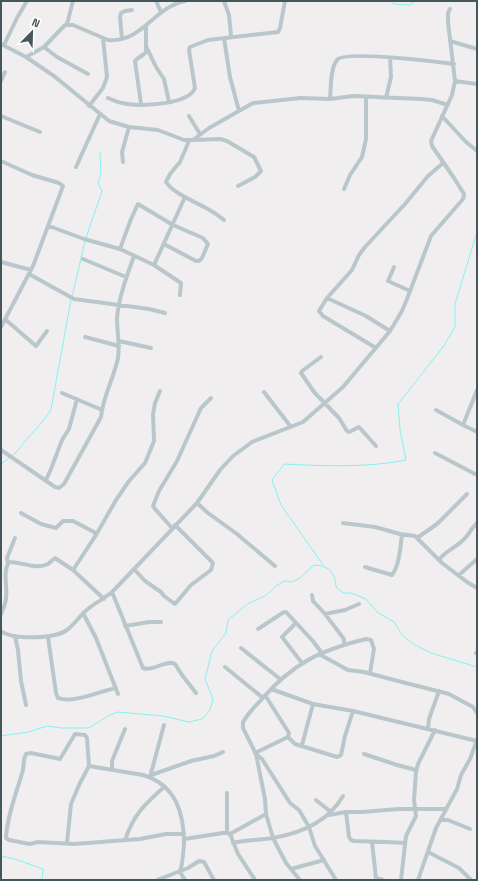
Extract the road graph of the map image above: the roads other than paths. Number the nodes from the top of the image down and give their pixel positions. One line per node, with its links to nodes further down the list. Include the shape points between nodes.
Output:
1 (27, 1): 17 (street)
2 (73, 1): 10 (street)
3 (156, 1): 9 (street)
4 (185, 1): 9 (street)
5 (224, 1): 12 (street, via 229,15)
6 (285, 1): 12 (street, via 279,31)
7 (450, 9): 16 (street)
8 (132, 10): 15 (street, via 121,13)
9 (162, 12): 11 (street)
10 (67, 24): 13 (street); 18 (street)
11 (146, 25): 15 (street); 19 (street)
12 (231, 36): 14 (street)
13 (103, 38): 15 (street); 36 (street, via 107,77 103,88)
14 (224, 38): 33 (street, via 208,40 190,48 194,91 179,100); 37 (street)
15 (122, 39)
16 (450, 41): 20 (street); 23 (street)
17 (3, 45): 21 (street)
18 (44, 47): 21 (street); 25 (street)
19 (147, 48): 33 (street, via 164,79); 34 (street, via 142,56 135,60)
20 (477, 49)
21 (26, 57): 36 (street)
22 (390, 58): 23 (street); 31 (street, via 391,77); 32 (street, via 357,56 336,60)
23 (454, 64): 27 (street)
24 (5, 72): 26 (street)
25 (88, 74)
26 (1, 81)
27 (455, 81): 28 (street); 35 (street)
28 (477, 84)
29 (366, 97): 31 (street); 32 (street); 52 (street, via 366,134 362,157 350,174)
30 (108, 98): 34 (street, via 126,104)
31 (386, 98): 35 (street, via 432,100)
32 (330, 99): 37 (street, via 301,98 253,103)
33 (169, 102): 34 (street)
34 (141, 104)
35 (448, 105): 41 (street)
36 (90, 106): 38 (street)
37 (239, 111): 44 (street)
38 (100, 114): 42 (street, via 109,121); 50 (street)
39 (1, 116): 43 (street)
40 (189, 116): 44 (street)
41 (442, 116): 46 (street); 49 (street, via 431,141)
42 (129, 127): 45 (street, via 158,130 179,139); 48 (street, via 122,152)
43 (40, 132)
44 (200, 134): 45 (street)
45 (191, 140): 51 (street, via 220,139 254,157 261,171); 53 (street, via 166,182)
46 (477, 151)
47 (1, 161): 56 (street, via 62,185 63,189)
48 (123, 162)
49 (443, 163): 66 (street, via 464,194 463,198 431,236); 68 (street, via 428,176 365,247 352,270)
50 (76, 166)
51 (238, 186)
52 (344, 189)
53 (185, 197): 54 (street, via 208,208); 55 (street)
54 (224, 220)
55 (173, 225): 57 (street); 57 (street, via 203,238 208,244 202,258 196,261); 58 (street, via 138,204)
56 (49, 226): 58 (street); 64 (street)
57 (164, 244): 62 (street)
58 (120, 249): 59 (street)
59 (134, 256): 62 (street); 65 (street)
60 (83, 259): 65 (street)
61 (1, 262): 64 (street)
62 (154, 265): 67 (street, via 181,283)
63 (394, 267): 66 (street, via 388,281)
64 (30, 272): 69 (street, via 74,298); 71 (street)
65 (126, 277): 69 (street)
66 (410, 291): 73 (street, via 402,311)
67 (180, 295)
68 (327, 298): 73 (street); 79 (street, via 319,311 320,314)
69 (119, 305): 70 (street); 76 (street)
70 (165, 313)
71 (6, 320): 72 (street); 74 (street, via 36,346)
72 (1, 327)
73 (390, 330): 79 (street)
74 (48, 331)
75 (85, 337): 77 (street)
76 (119, 341): 77 (street); 78 (street)
77 (119, 346): 88 (street, via 114,375)
78 (151, 348)
79 (376, 348): 87 (street, via 343,387)
80 (321, 357): 87 (street, via 301,373)
81 (477, 390): 90 (street)
82 (160, 391): 105 (street, via 153,414 154,441 145,462 116,500)
83 (264, 392): 91 (street)
84 (62, 393): 86 (street)
85 (211, 398): 103 (street, via 201,408 178,461 159,491 153,506)
86 (77, 399): 88 (street); 97 (street, via 69,429 60,443)
87 (324, 403): 91 (street, via 307,420); 93 (street, via 339,418 347,431 359,428)
88 (102, 410): 97 (street, via 100,421 64,484 59,488)
89 (436, 410): 90 (street)
90 (463, 425): 92 (street)
91 (291, 428): 99 (street, via 245,446 220,470)
92 (477, 432)
93 (376, 446)
94 (1, 450): 97 (street)
95 (436, 453): 96 (street)
96 (477, 475)
97 (46, 480)
98 (467, 494): 107 (street, via 437,524)
99 (197, 503): 103 (street); 111 (street)
100 (21, 513): 105 (street, via 40,524 56,528 63,521 74,521)
101 (343, 522): 104 (street)
102 (477, 523): 109 (street, via 460,544 445,552)
103 (173, 527): 113 (street); 113 (street, via 213,563 211,570 191,585 175,604)
104 (402, 534): 107 (street); 112 (street, via 395,572 392,575)
105 (96, 535): 114 (street)
106 (15, 538): 110 (street, via 7,558)
107 (418, 538): 109 (street)
108 (477, 559): 115 (street)
109 (439, 560): 115 (street)
110 (8, 563): 114 (street, via 40,566 55,558); 122 (street, via 5,578 6,599)
111 (275, 566)
112 (365, 567)
113 (134, 569): 117 (street)
114 (73, 570): 119 (street)
115 (459, 575): 116 (street)
116 (477, 588)
117 (112, 592): 119 (street); 126 (street)
118 (312, 595): 123 (street, via 313,601)
119 (104, 599): 121 (street)
120 (359, 604): 123 (street)
121 (83, 613): 130 (street, via 67,630); 138 (street)
122 (1, 614)
123 (326, 614): 131 (street, via 344,639)
124 (162, 622): 126 (street)
125 (296, 623): 127 (street, via 284,612); 133 (street); 134 (street, via 282,637)
126 (125, 626): 141 (street, via 143,668 148,669 170,662 175,664)
127 (258, 629)
128 (1, 631): 129 (street)
129 (16, 636): 130 (street); 145 (street)
130 (48, 637): 138 (street, via 58,698 63,700 82,697)
131 (344, 644): 133 (street); 136 (street, via 371,640 374,649)
132 (241, 648): 137 (street)
133 (320, 653): 134 (street); 136 (street, via 344,669)
134 (302, 663): 137 (street)
135 (225, 667): 143 (street)
136 (370, 673): 140 (street)
137 (280, 679): 139 (street)
138 (116, 688): 142 (street)
139 (271, 689): 143 (street); 144 (street)
140 (439, 691): 147 (street, via 473,706); 150 (street)
141 (196, 693)
142 (118, 694)
143 (264, 697): 152 (street, via 289,733); 156 (street, via 242,722)
144 (313, 704): 146 (street); 154 (street)
145 (26, 705)
146 (353, 711): 150 (street); 154 (street, via 340,757)
147 (477, 713)
148 (164, 725): 161 (street)
149 (125, 729): 159 (street, via 112,761)
150 (428, 729): 151 (street)
151 (434, 730): 153 (street); 160 (street)
152 (288, 737): 154 (street, via 295,744); 156 (street)
153 (477, 740): 166 (street)
154 (302, 746)
155 (223, 752): 161 (street)
156 (256, 753): 169 (street); 172 (street)
157 (364, 754): 160 (street)
158 (89, 766): 159 (street); 180 (street, via 71,804); 180 (street, via 87,738 77,734 73,736 60,759 31,753 26,754 24,758 6,838 30,844)
159 (112, 769): 161 (street)
160 (416, 770): 167 (street)
161 (151, 776): 162 (street)
162 (164, 787): 174 (street, via 179,807); 178 (street, via 141,808)
163 (227, 793): 175 (street)
164 (343, 796): 170 (street)
165 (316, 800): 170 (street)
166 (446, 809): 167 (street); 171 (street)
167 (415, 810): 168 (street); 182 (street, via 416,816)
168 (346, 812): 170 (street); 179 (street, via 351,840)
169 (266, 814): 175 (street); 176 (street)
170 (330, 814): 172 (street)
171 (440, 820): 173 (street, via 448,820); 183 (street)
172 (309, 827): 176 (street); 184 (street)
173 (470, 829)
174 (184, 834): 177 (street); 178 (street)
175 (229, 834): 177 (street); 181 (street)
176 (273, 838): 181 (street); 185 (street)
177 (184, 839): 186 (street)
178 (125, 840): 180 (street)
179 (372, 842): 182 (street); 188 (street)
180 (67, 843)
181 (233, 843): 187 (street)
182 (405, 843): 196 (street)
183 (428, 852): 197 (street); 198 (street, via 459,868)
184 (324, 860): 185 (street); 194 (street)
185 (291, 869): 193 (street)
186 (180, 872): 189 (street); 190 (street); 191 (street, via 202,860)
187 (254, 879): 192 (street)
188 (376, 879): 195 (street)
189 (157, 880)
190 (185, 880)
191 (214, 880)
192 (249, 880)
193 (300, 880)
194 (336, 880)
195 (383, 880)
196 (401, 880)
197 (418, 880)
198 (472, 880)

